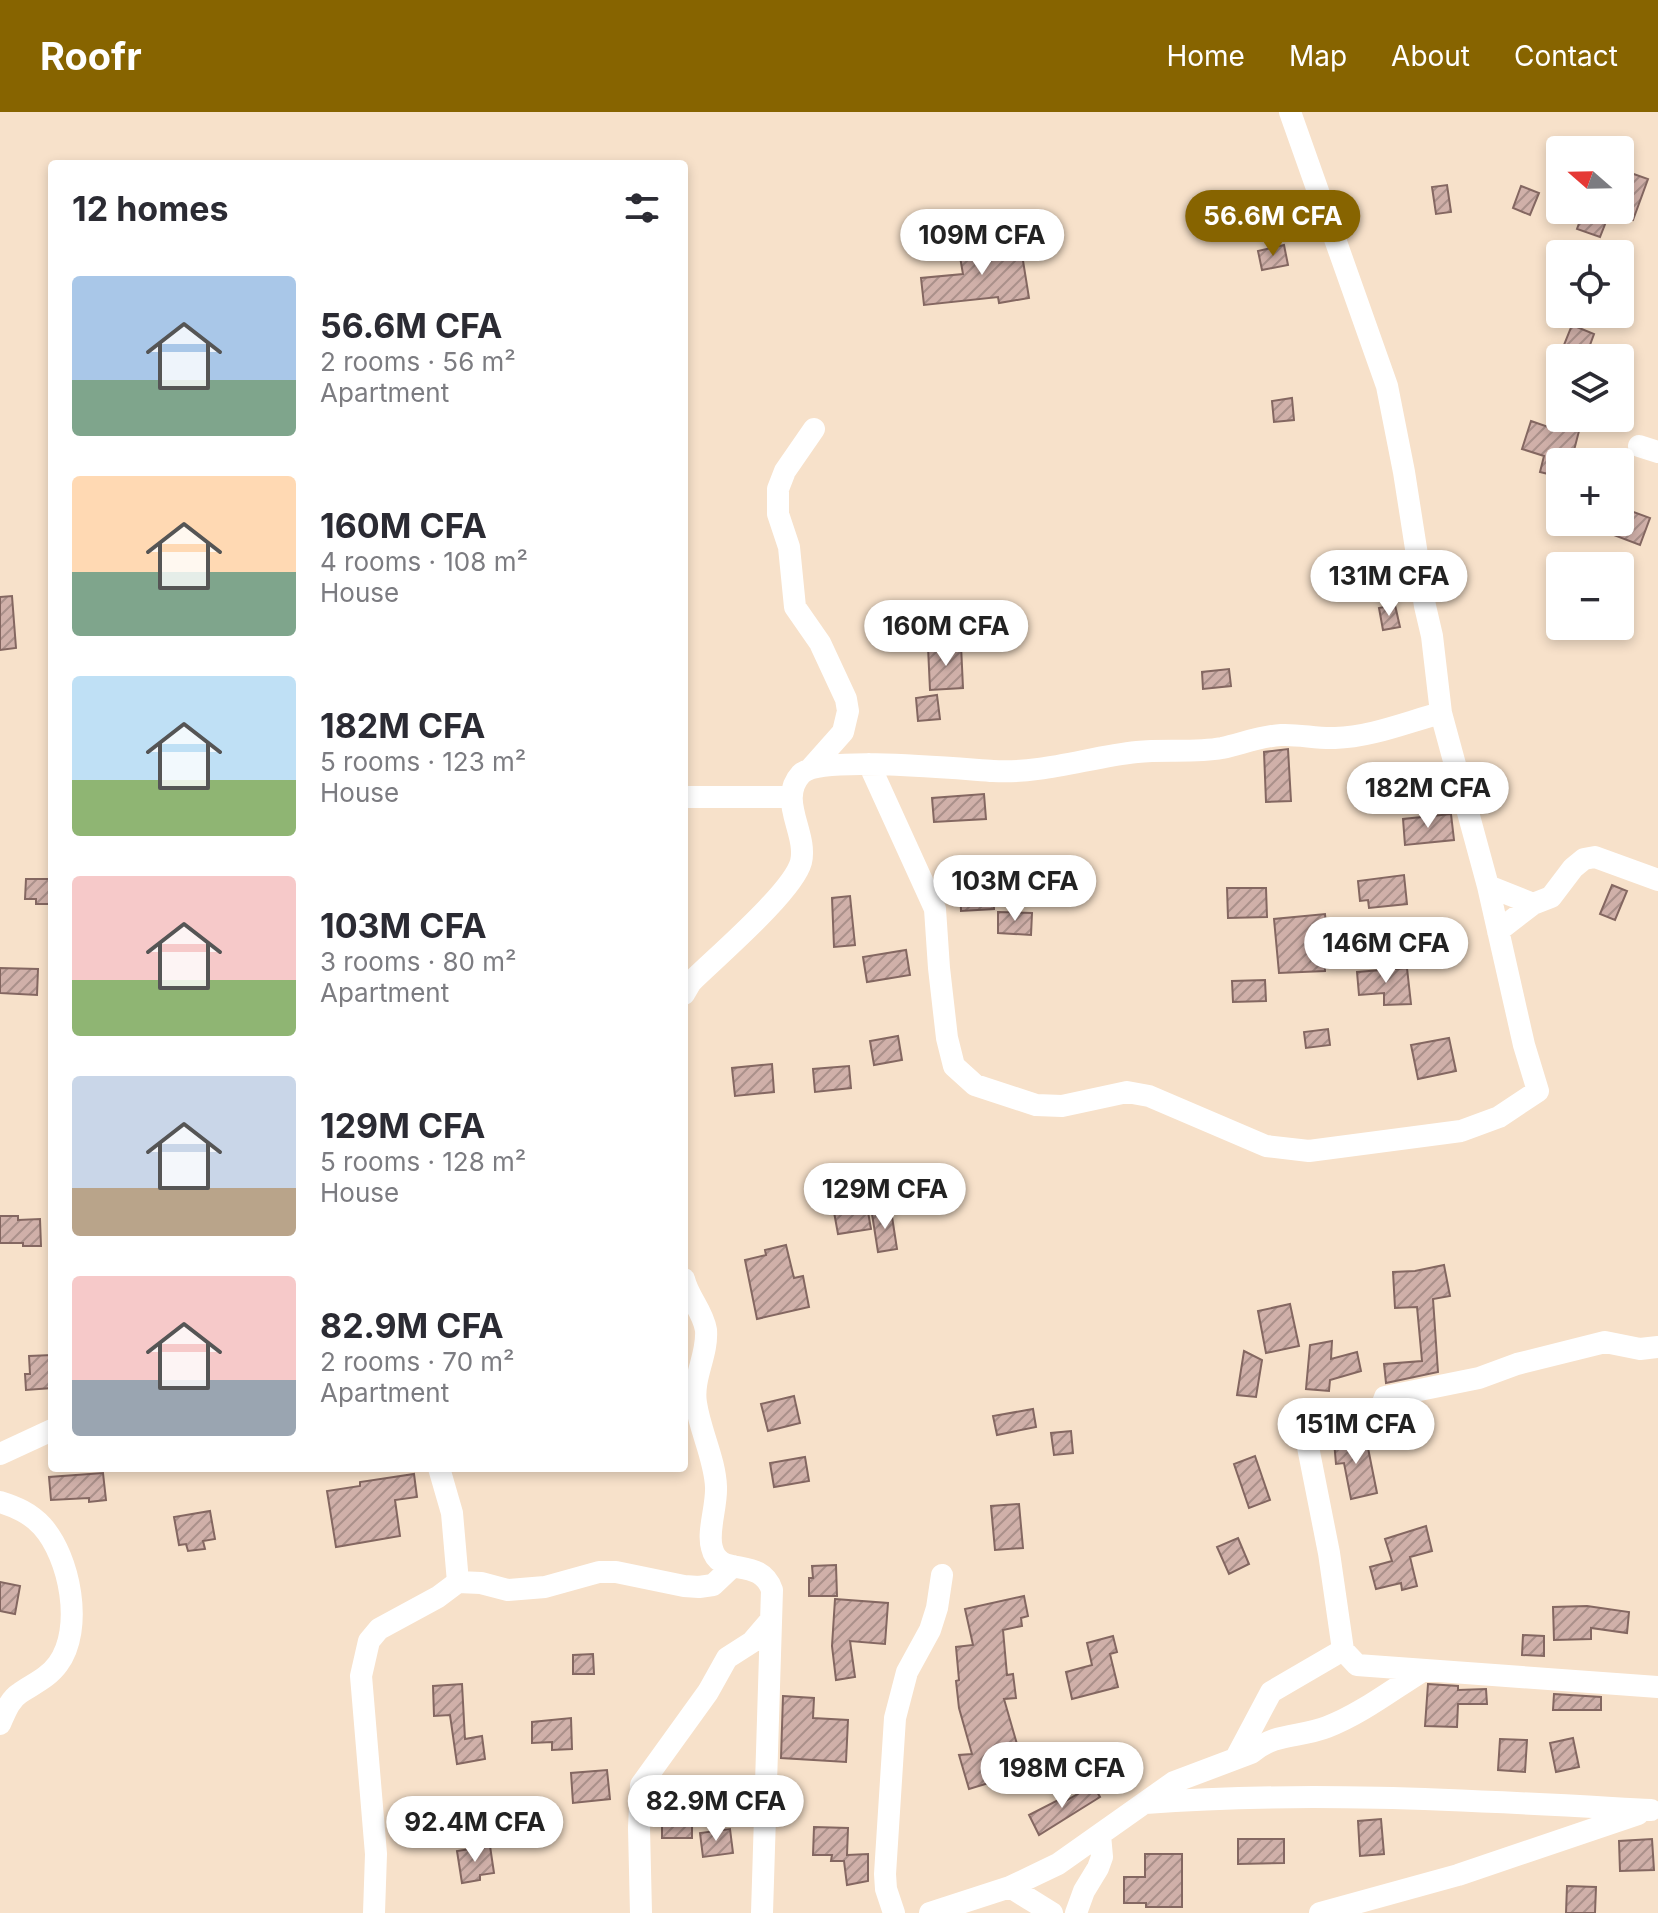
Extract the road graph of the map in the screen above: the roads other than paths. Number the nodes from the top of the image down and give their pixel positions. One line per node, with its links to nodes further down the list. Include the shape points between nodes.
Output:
1 (1290, 112): 3 (street, via 1387,386)
2 (814, 429): 5 (street, via 785,471 778,489 778,514 789,547 795,607 820,643 848,711 843,732)
3 (1441, 713): 4 (street, via 1362,735 1279,735 1220,748 1136,752 1031,770); 9 (street)
4 (869, 764): 5 (street); 11 (street, via 935,909 954,1066 975,1085 1036,1105 1062,1106 1127,1092 1149,1096 1266,1146 1309,1151 1461,1131 1499,1117 1538,1091)
5 (811, 768): 7 (street, via 800,775)
6 (688, 797): 7 (street)
7 (791, 797): 12 (street, via 801,851 795,874)
8 (1658, 880): 10 (street, via 1595,857 1584,859 1551,897)
9 (1488, 886): 10 (street); 11 (street)
10 (1533, 904): 11 (street)
11 (1498, 931)
12 (688, 987)
13 (688, 1288): 19 (street, via 706,1329 695,1401 716,1484 712,1553)
14 (1658, 1347): 23 (street, via 1605,1342 1479,1378 1385,1397 1374,1415 1312,1434 1307,1449)
15 (48, 1432): 16 (street)
16 (0, 1454)
17 (440, 1472): 21 (street, via 452,1513)
18 (0, 1502): 26 (street, via 23,1510 43,1526 59,1553 73,1616 58,1664 18,1694)
19 (733, 1566): 21 (street, via 713,1585 699,1587 616,1572 508,1590); 22 (street, via 758,1571 769,1580)
20 (942, 1575): 36 (street, via 930,1630 907,1672 895,1718 885,1874)
21 (458, 1582): 33 (street, via 379,1629 363,1660 376,1854)
22 (770, 1621): 34 (street, via 752,1642 727,1658 641,1785); 35 (street)
23 (1343, 1650): 24 (street, via 1357,1665); 27 (street, via 1271,1692)
24 (1424, 1670): 25 (street); 27 (street, via 1327,1727 1285,1735)
25 (1658, 1687)
26 (0, 1724)
27 (1237, 1756): 28 (street, via 1174,1782)
28 (1143, 1803): 29 (street, via 1217,1797 1433,1798); 30 (street)
29 (1654, 1809): 39 (street, via 1458,1875)
30 (1100, 1835): 31 (street); 32 (street, via 1102,1857)
31 (994, 1897): 37 (street); 38 (street)
32 (1078, 1912)
33 (374, 1913)
34 (641, 1913)
35 (762, 1913)
36 (894, 1913)
37 (930, 1913)
38 (1052, 1913)
39 (1320, 1913)

